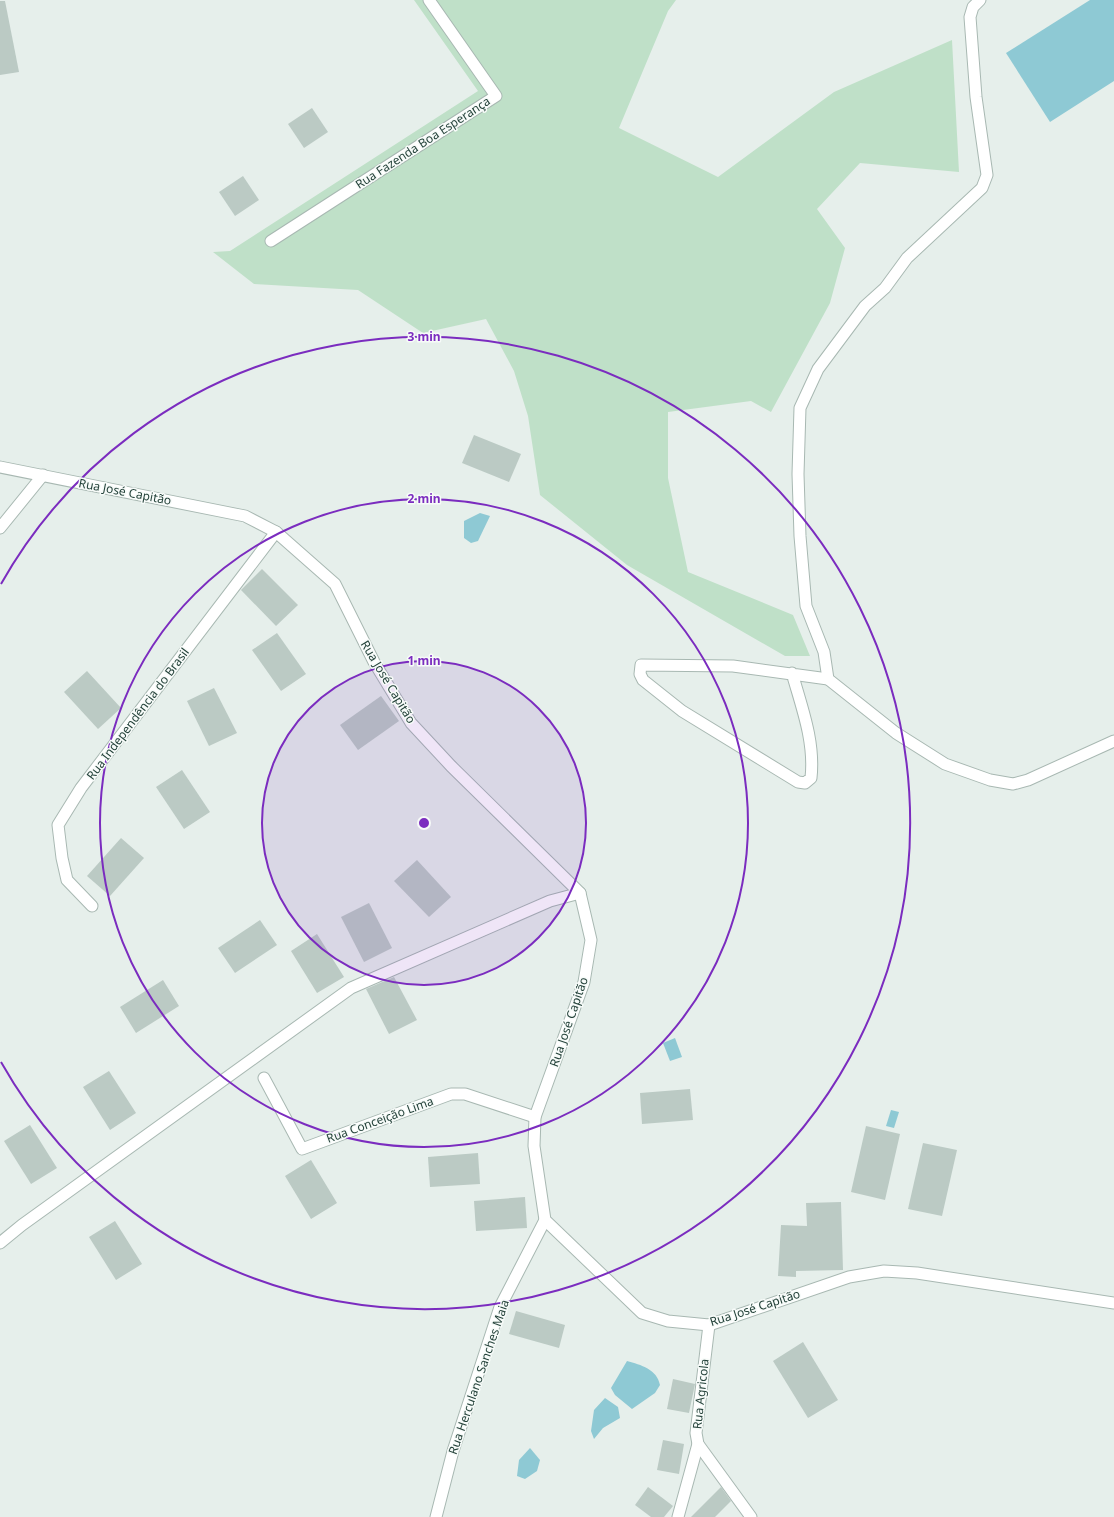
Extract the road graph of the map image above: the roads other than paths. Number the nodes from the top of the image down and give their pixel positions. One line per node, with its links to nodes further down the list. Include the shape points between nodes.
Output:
1 (430, 0): 3 (street, Rua Fazenda Boa Esperança, via 496,96)
2 (980, 0): 9 (street, via 973,7 970,17 970,35 986,161 987,175 982,188 907,258 885,288 865,306 818,368 800,408 798,474 806,606 824,652)
3 (271, 241)
4 (0, 467): 5 (street, Rua José Capitão)
5 (43, 475): 6 (street); 7 (street, Rua José Capitão, via 245,516)
6 (0, 528)
7 (276, 532): 11 (street, Rua José Capitão, via 335,584 374,662 411,723); 12 (street, Rua Independência do Brasil, via 81,788 58,825 67,880)
8 (792, 673): 8 (street, via 809,732 813,763 811,778 805,783 798,782 682,711 643,680 640,674 641,665 733,666); 9 (street)
9 (828, 679): 10 (street, via 896,733 945,764 990,780 1013,784 1028,780)
10 (1114, 741)
11 (580, 893): 14 (street, Rua José Capitão, via 591,940 584,982); 16 (street, via 550,901 351,988 22,1224)
12 (92, 906)
13 (264, 1078): 14 (street, Rua Conceição Lima, via 302,1149 451,1094 465,1094)
14 (535, 1117): 15 (street, Rua José Capitão, via 534,1146)
15 (545, 1220): 18 (street, Rua José Capitão, via 642,1314 668,1321); 20 (street, Rua Herculano Sanches Maia, via 500,1307 453,1451)
16 (0, 1243)
17 (1114, 1303): 18 (street, Rua José Capitão, via 917,1273 884,1271 849,1277)
18 (709, 1325): 19 (street, Rua Agricola, via 696,1433)
19 (698, 1444): 21 (street); 22 (street, Rua Agricola)
20 (436, 1517)
21 (678, 1517)
22 (751, 1517)

